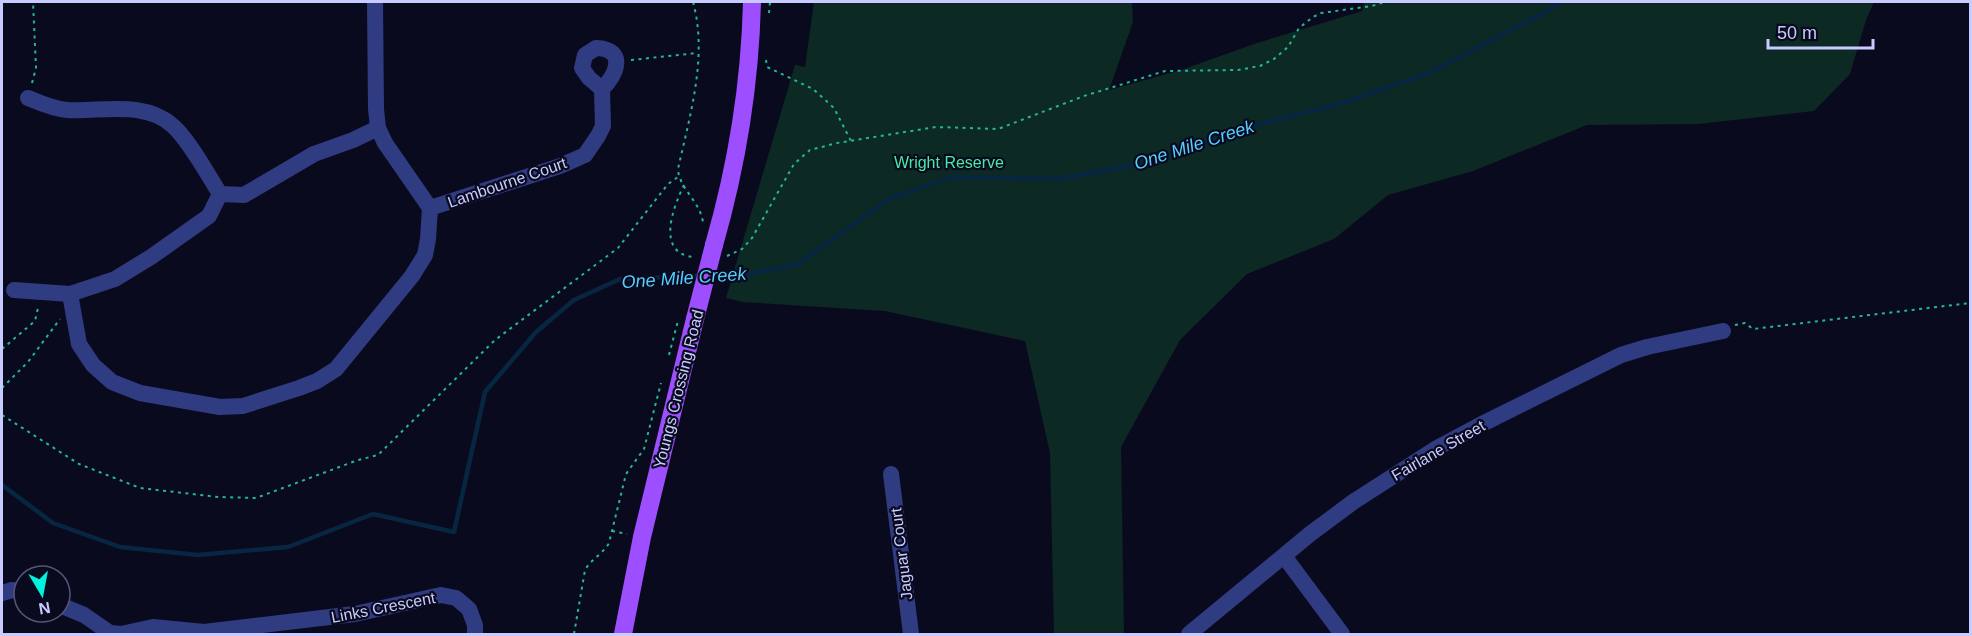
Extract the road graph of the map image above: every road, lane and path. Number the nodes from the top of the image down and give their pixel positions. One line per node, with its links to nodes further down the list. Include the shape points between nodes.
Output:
1 (33, 2): 10 (path, via 36,68)
2 (375, 2): 11 (street)
3 (693, 2): 6 (path, via 700,36)
4 (752, 2): 17 (main road, Youngs Crossing Road, via 740,140)
5 (1383, 2): 12 (path, via 1312,16 1288,47 1260,66 1165,71 998,129 936,127)
6 (698, 52): 7 (path); 13 (path, via 694,98)
7 (616, 61): 9 (street, Lambourne Court, via 612,78); 9 (street, via 603,48 585,55 582,68)
8 (767, 68): 12 (path, via 813,89 834,108)
9 (602, 89): 16 (street, Lambourne Court, via 603,126 585,155)
10 (28, 98): 15 (street, via 65,110 131,109 153,113 173,126)
11 (378, 128): 15 (street, via 314,154 244,195); 16 (street)
12 (851, 141): 17 (path, via 810,150 794,164 742,249)
13 (678, 177): 14 (path); 28 (path, via 668,184 618,248 495,340 378,455 256,498 218,497 140,488 79,464)
14 (684, 185): 17 (path, via 702,213); 18 (path, via 669,232 672,245 687,256)
15 (220, 194): 21 (street, via 209,216 115,279)
16 (430, 208): 21 (street, via 426,255 336,369 308,385 243,406 220,407 140,393 111,382 79,344)
17 (714, 245): 37 (main road, Youngs Crossing Road, bridge, via 642,537)
18 (696, 257)
19 (14, 290): 20 (street)
20 (41, 294): 21 (street); 25 (path, via 35,321)
21 (71, 300): 27 (path, via 28,362)
22 (1971, 303): 23 (path, via 1753,329)
23 (1742, 323)
24 (1723, 331): 32 (street, Fairlane Street, via 1621,355 1480,424 1362,496)
25 (2, 349)
26 (664, 375): 30 (path, via 644,448 626,474)
27 (2, 388)
28 (2, 416)
29 (891, 474): 38 (street, Jaguar Court)
30 (612, 531): 31 (path); 36 (path, via 607,547 585,570)
31 (630, 535)
32 (1284, 556): 39 (street, Fairlane Street); 40 (street)
33 (72, 610): 34 (street, Links Crescent)
34 (110, 634): 35 (street, Links Crescent, via 153,627 223,631 356,614 441,595 456,598 469,609)
35 (475, 634)
36 (574, 634)
37 (623, 634)
38 (910, 634)
39 (1189, 634)
40 (1342, 634)

